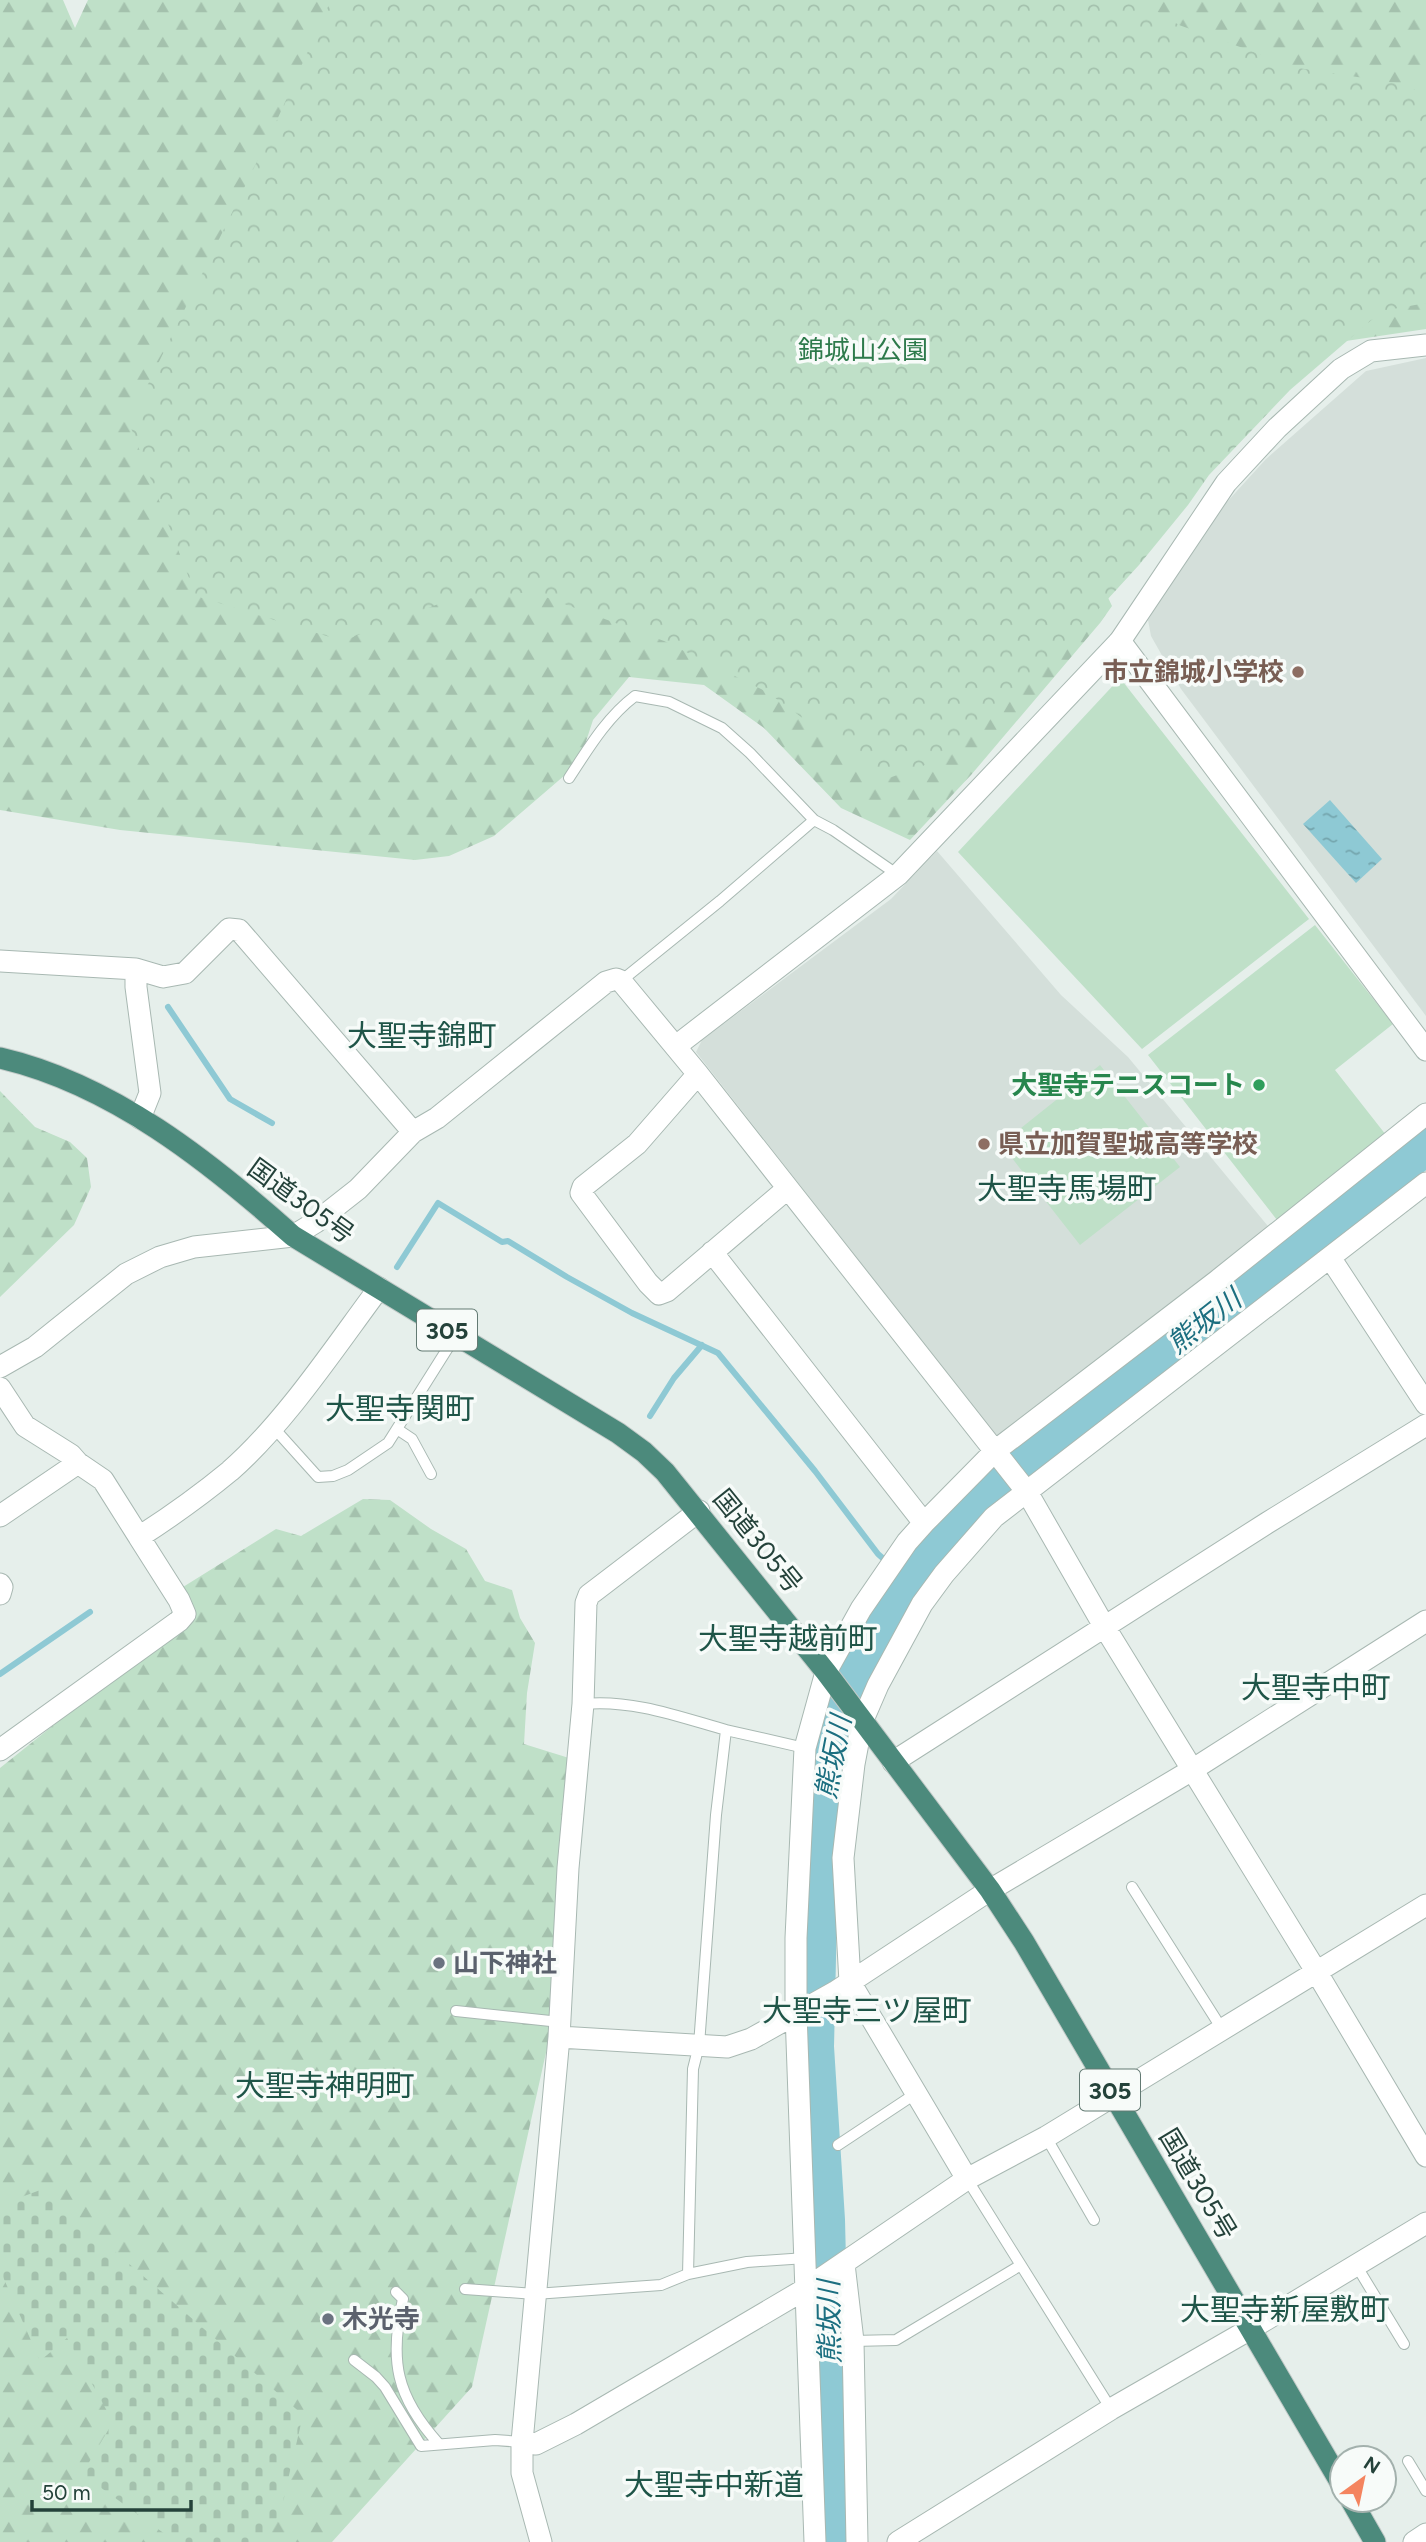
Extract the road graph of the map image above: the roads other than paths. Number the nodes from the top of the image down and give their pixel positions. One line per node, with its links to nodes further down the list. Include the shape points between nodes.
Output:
1 (1426, 345): 2 (street, via 1371,351 1341,369 1277,428 1226,483)
2 (1120, 641): 5 (street); 10 (street)
3 (569, 778): 4 (lane, via 599,734 635,696 669,702 722,728)
4 (814, 820): 5 (lane); 8 (lane)
5 (898, 875): 9 (street)
6 (0, 961): 7 (street)
7 (136, 969): 14 (street, via 150,1093); 15 (street, via 163,977 185,973 229,929 239,930)
8 (621, 981): 9 (street); 15 (street, via 606,982 437,1118)
9 (676, 1046): 12 (street)
10 (1426, 1050)
11 (0, 1058): 14 (highway, 国道305号 / 305, via 47,1072)
12 (698, 1074): 17 (street); 19 (street, via 637,1144 583,1186 581,1193 659,1294)
13 (1426, 1114): 29 (street)
14 (140, 1118): 18 (highway, 国道305号 / 305, via 256,1203)
15 (413, 1132): 18 (street, via 358,1189)
16 (1426, 1183): 20 (street)
17 (787, 1189): 19 (street); 29 (street)
18 (293, 1236): 21 (highway, 国道305号 / 305); 23 (street, via 194,1247 160,1256 126,1274 35,1347)
19 (712, 1252): 35 (street)
20 (1331, 1259): 25 (street); 32 (street)
21 (379, 1288): 22 (highway, 国道305号 / 305); 27 (street)
22 (456, 1335): 28 (lane); 33 (highway, 国道305号 / 305, via 618,1433 665,1472)
23 (0, 1367)
24 (0, 1388): 30 (street, via 25,1426)
25 (1426, 1404)
26 (1426, 1426): 40 (street)
27 (273, 1427): 28 (lane, via 318,1477 348,1470 388,1443); 36 (street, via 231,1470)
28 (397, 1429): 31 (lane, via 412,1439)
29 (997, 1453): 32 (street); 35 (street)
30 (78, 1463): 34 (street); 36 (street, via 103,1480)
31 (431, 1474)
32 (1024, 1488): 40 (street); 43 (street, via 977,1534 922,1604)
33 (699, 1511): 41 (highway, 国道305号 / 305); 42 (street, via 589,1595)
34 (0, 1516)
35 (924, 1523): 41 (street, via 861,1609)
36 (139, 1537): 46 (street, via 185,1614)
37 (0, 1584): 38 (street)
38 (0, 1594)
39 (1426, 1621): 48 (street)
40 (1104, 1626): 47 (street); 48 (street)
41 (829, 1676): 43 (highway, 国道305号 / 305); 45 (street)
42 (583, 1704): 44 (lane, via 607,1702 651,1709); 57 (street)
43 (858, 1716): 47 (highway, 国道305号 / 305); 53 (street, via 843,1858)
44 (726, 1730): 45 (lane); 58 (lane)
45 (805, 1748): 54 (street, via 796,1938)
46 (0, 1750)
47 (893, 1762): 50 (highway, 国道305号 / 305)
48 (1192, 1770): 50 (street); 52 (street)
49 (1132, 1887): 56 (lane)
50 (989, 1891): 53 (street); 60 (highway, 国道305号 / 305)
51 (1426, 1905): 52 (street)
52 (1316, 1971): 56 (street); 63 (street)
53 (843, 1987): 54 (street); 59 (street)
54 (801, 2010): 58 (street, via 751,2039 727,2047); 67 (street)
55 (456, 2011): 57 (lane)
56 (1222, 2029): 60 (street)
57 (559, 2030): 58 (street); 75 (street)
58 (699, 2045): 71 (lane, via 693,2069)
59 (915, 2094): 62 (lane); 64 (street)
60 (1113, 2094): 61 (street); 76 (highway, 国道305号 / 305)
61 (1046, 2137): 64 (street); 65 (lane)
62 (838, 2146)
63 (1426, 2156)
64 (967, 2179): 68 (street); 69 (lane)
65 (1094, 2220)
66 (1426, 2223): 70 (street)
67 (806, 2258): 71 (lane, via 747,2262); 72 (street)
68 (844, 2264): 72 (street); 77 (street)
69 (1021, 2265): 77 (lane, via 896,2340); 80 (lane)
70 (1356, 2265): 76 (street); 78 (lane)
71 (688, 2274): 75 (lane, via 661,2285)
72 (812, 2285): 81 (street, via 576,2424 536,2444); 89 (street)
73 (464, 2289): 75 (lane)
74 (396, 2292): 82 (lane, via 403,2299 396,2365 412,2410)
75 (535, 2294): 81 (street)
76 (1252, 2328): 80 (street); 83 (highway, 国道305号 / 305)
77 (853, 2341): 90 (street)
78 (1404, 2344)
79 (354, 2360): 82 (lane, via 385,2387 422,2446)
80 (1111, 2409): 91 (street)
81 (522, 2442): 82 (lane); 88 (street, via 522,2473)
82 (439, 2444)
83 (1328, 2461)
84 (1408, 2461): 85 (lane)
85 (1426, 2491)
86 (1359, 2514): 92 (highway)
87 (1426, 2534): 93 (street)
88 (541, 2542)
89 (815, 2542)
90 (857, 2542)
91 (898, 2542)
92 (1375, 2542)
93 (1414, 2542)

